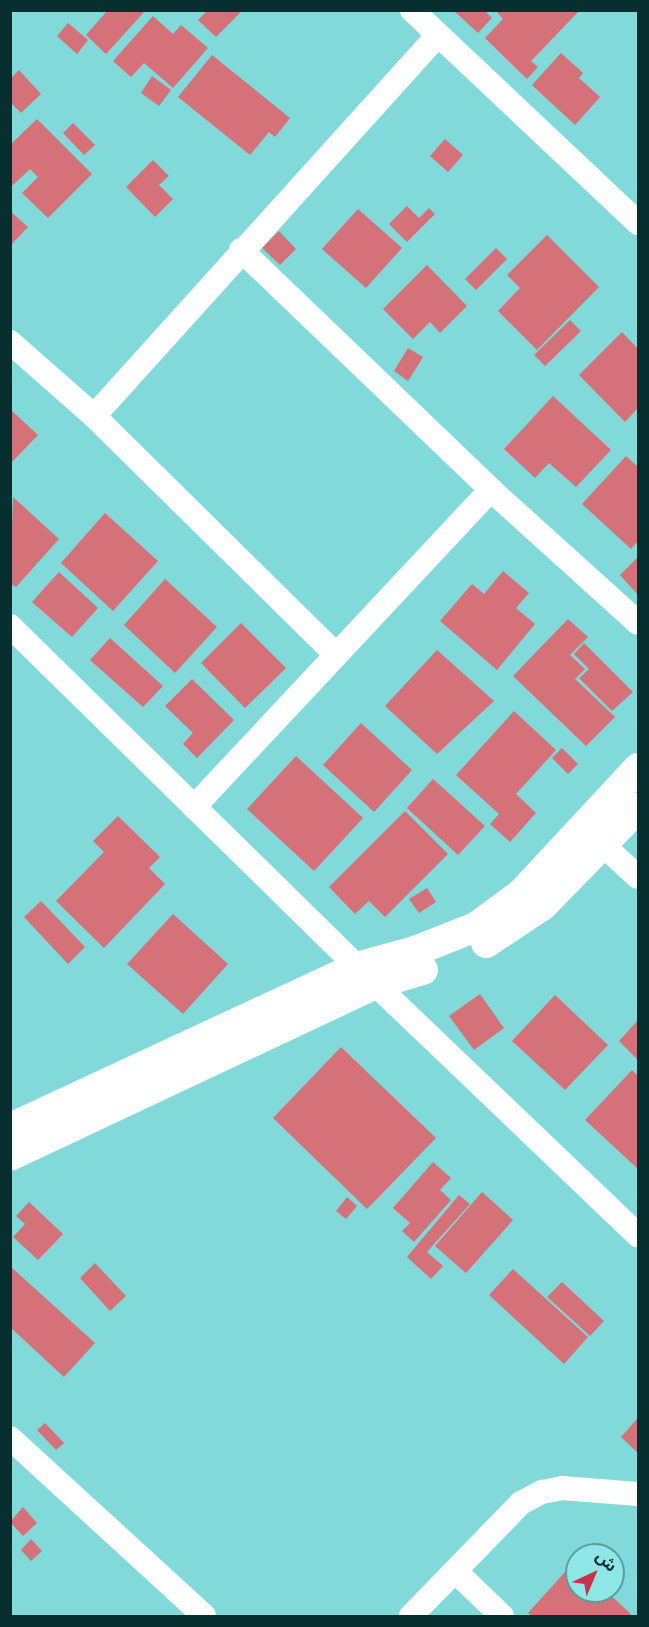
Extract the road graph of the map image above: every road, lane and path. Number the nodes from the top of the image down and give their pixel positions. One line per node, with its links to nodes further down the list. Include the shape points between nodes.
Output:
1 (412, 10): 2 (street)
2 (438, 35): 3 (street); 4 (street)
3 (639, 223)
4 (241, 250): 6 (street); 7 (street)
5 (10, 342): 6 (street)
6 (94, 416): 10 (street)
7 (491, 490): 8 (street); 10 (street)
8 (639, 622)
9 (10, 626): 12 (street)
10 (335, 654): 12 (street)
11 (639, 768): 16 (street, via 554,861 501,911)
12 (194, 807): 16 (street)
13 (639, 808): 14 (street)
14 (604, 846): 15 (street); 16 (street, via 542,906 509,930 456,958)
15 (639, 878)
16 (366, 975): 17 (street); 18 (street); 19 (street)
17 (10, 1128)
18 (10, 1156)
19 (639, 1235)
20 (10, 1438): 23 (street)
21 (639, 1494): 22 (street, via 562,1488 542,1492 521,1503)
22 (455, 1571): 24 (street); 25 (street)
23 (204, 1617)
24 (411, 1617)
25 (502, 1617)

